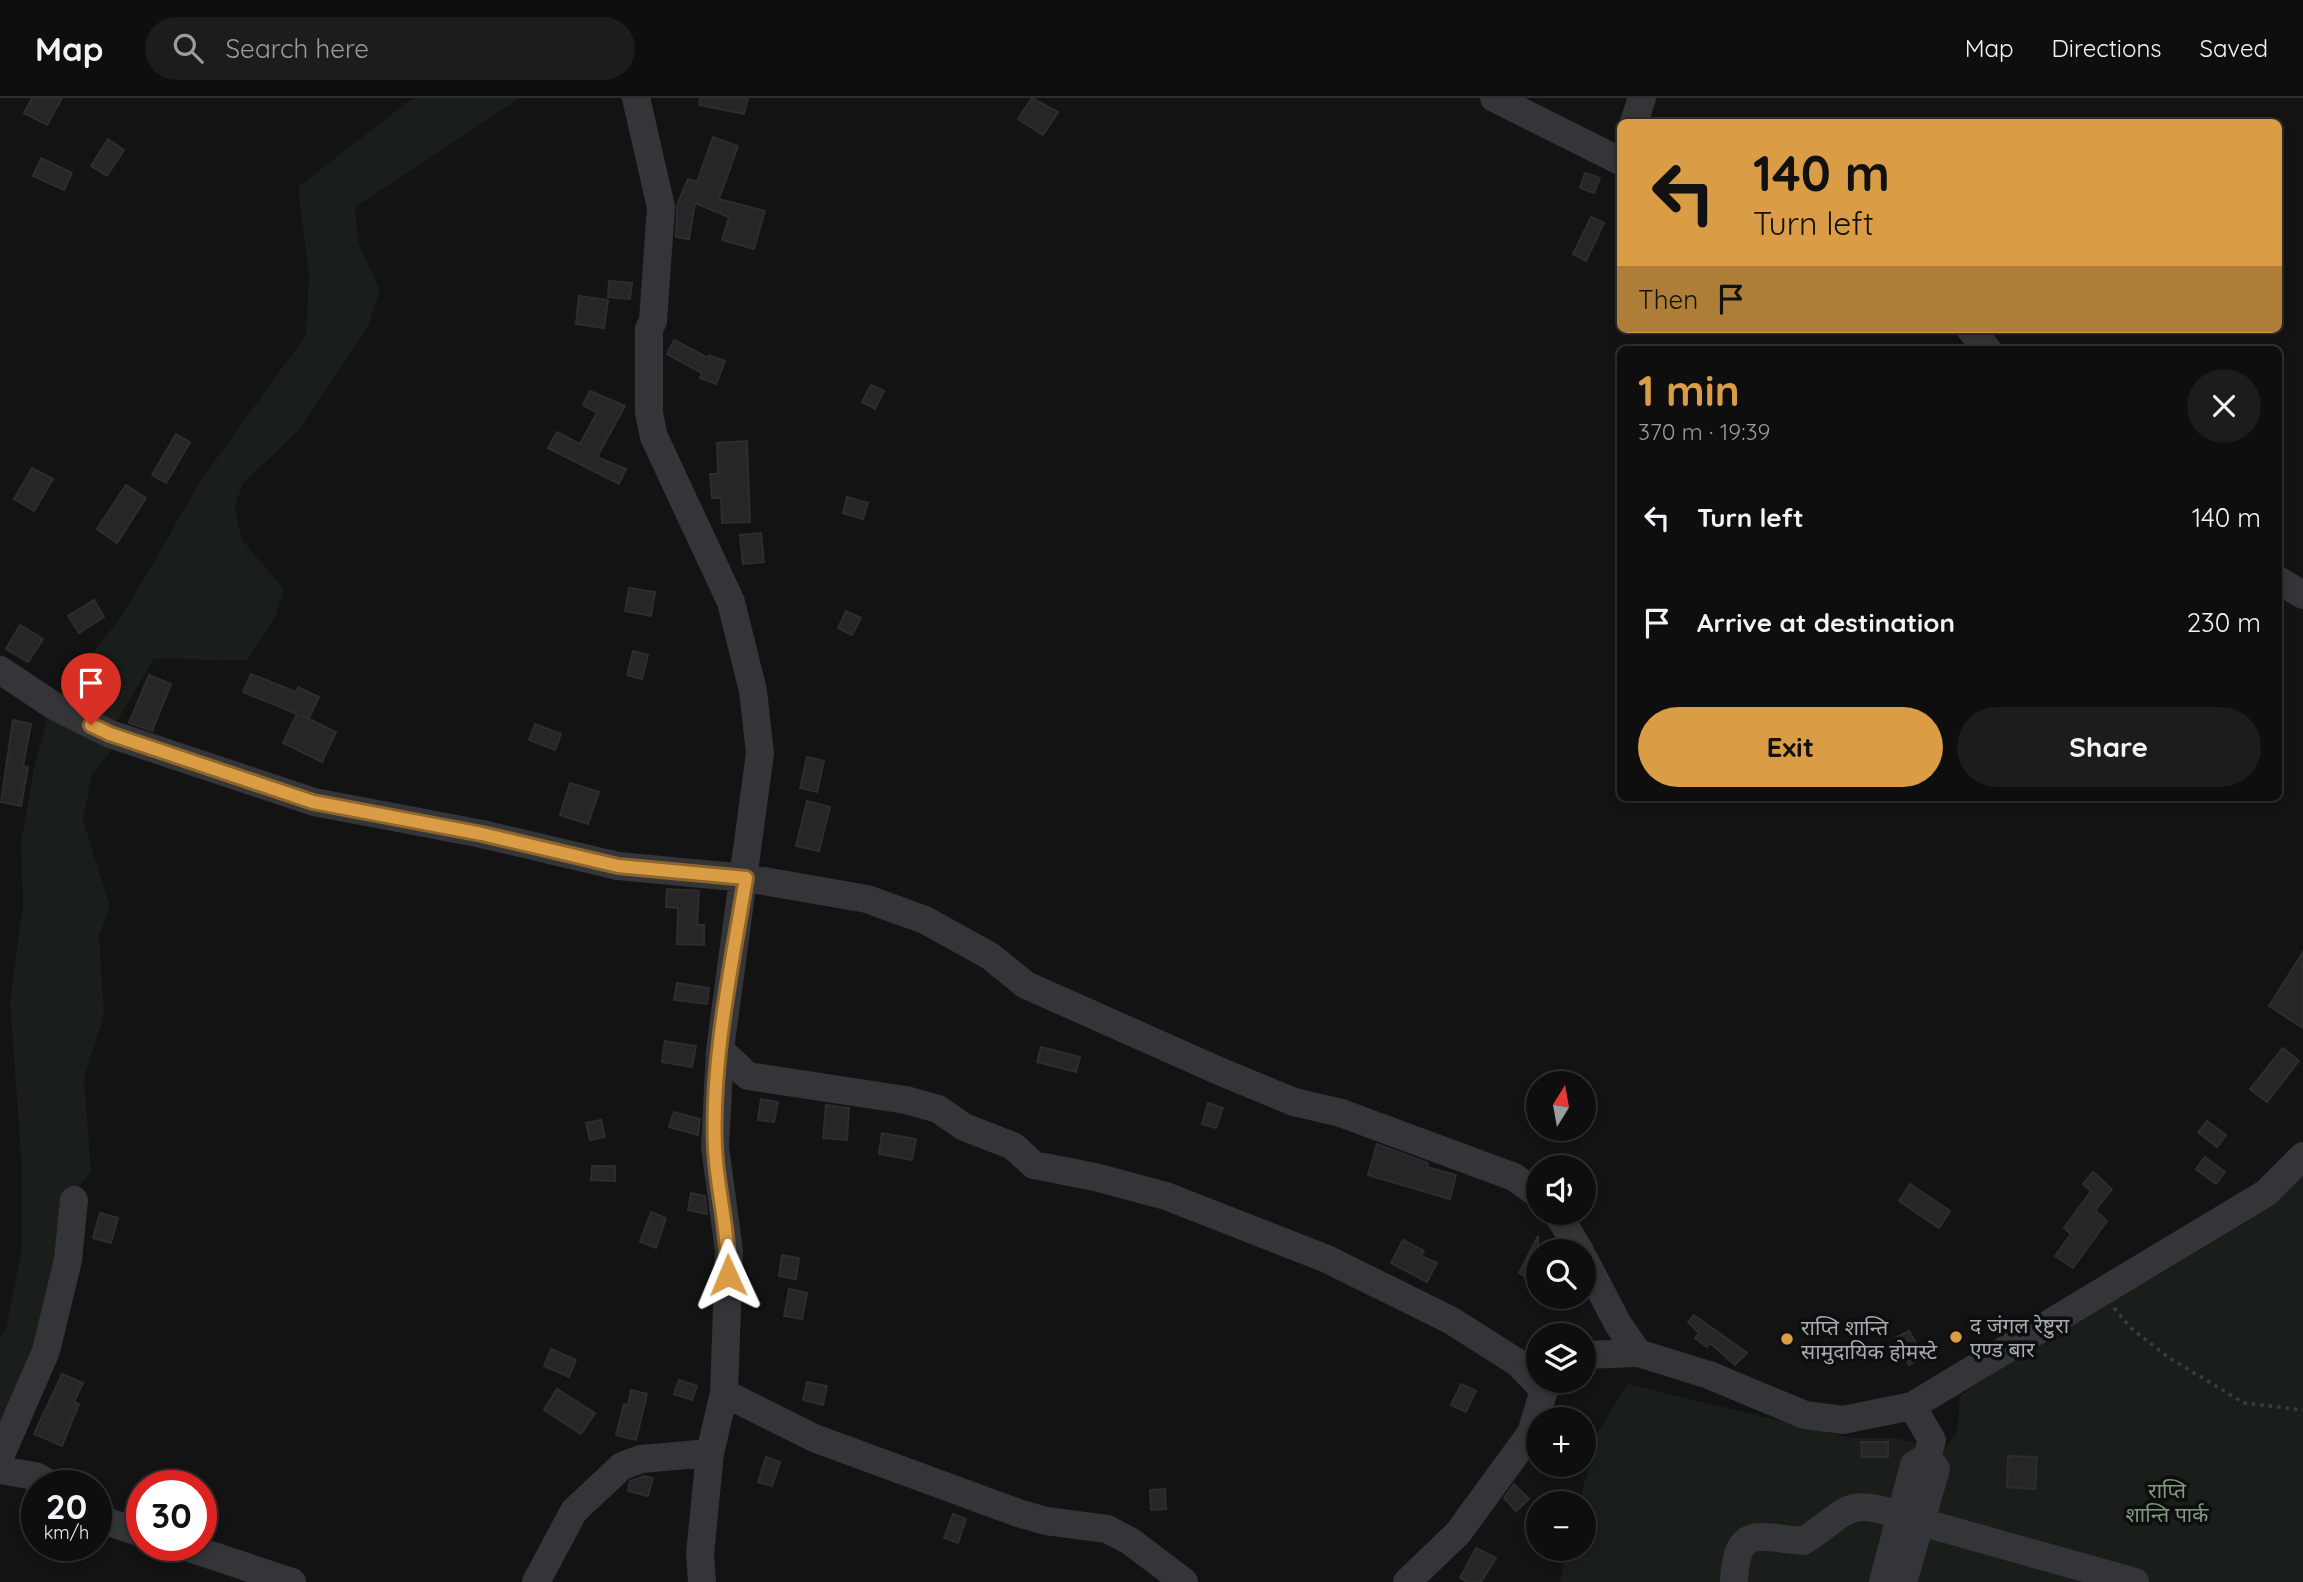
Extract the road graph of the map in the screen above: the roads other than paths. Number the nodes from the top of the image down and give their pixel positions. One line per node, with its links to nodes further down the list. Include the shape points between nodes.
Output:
1 (636, 98): 9 (street, via 661,207 649,329 649,413 654,437 731,602 753,691 760,753)
2 (1494, 98): 5 (street)
3 (1642, 98): 4 (street)
4 (1635, 119)
5 (1617, 159)
6 (2282, 582): 7 (street)
7 (2303, 595)
8 (0, 670): 9 (street, via 54,706 110,734 313,802 618,866)
9 (746, 878): 10 (street); 12 (street, via 867,899 925,920 990,956 1026,985 1219,1071 1294,1102 1341,1113 1514,1177)
10 (720, 1050): 17 (street, via 748,1076 938,1109 964,1127 1013,1146 1034,1166 1166,1196 1327,1259 1452,1321); 18 (street, via 715,1147 729,1251)
11 (2303, 1156): 20 (street, via 2266,1193)
12 (1526, 1186)
13 (74, 1199): 22 (street, via 68,1260 46,1351)
14 (1596, 1280): 15 (street)
15 (1638, 1353): 16 (street); 20 (street, via 1709,1375 1805,1415 1843,1420)
16 (1596, 1355)
17 (1526, 1369)
18 (724, 1393): 21 (street); 30 (street, via 814,1438 1018,1513 1107,1528)
19 (1545, 1393): 31 (street, via 1531,1433 1458,1532)
20 (1912, 1406): 25 (street, via 1932,1440 1927,1457 1936,1469)
21 (710, 1453): 28 (street, via 622,1465 574,1511); 29 (street, via 700,1554)
22 (0, 1457)
23 (0, 1470): 24 (street)
24 (21, 1474)
25 (1911, 1519): 32 (street, via 1864,1505 1846,1509 1803,1541 1752,1536 1742,1543); 33 (street); 34 (street); 35 (street)
26 (217, 1557): 27 (street)
27 (292, 1582)
28 (536, 1582)
29 (702, 1582)
30 (1184, 1582)
31 (1407, 1582)
32 (1734, 1582)
33 (1884, 1582)
34 (1903, 1582)
35 (2135, 1582)

